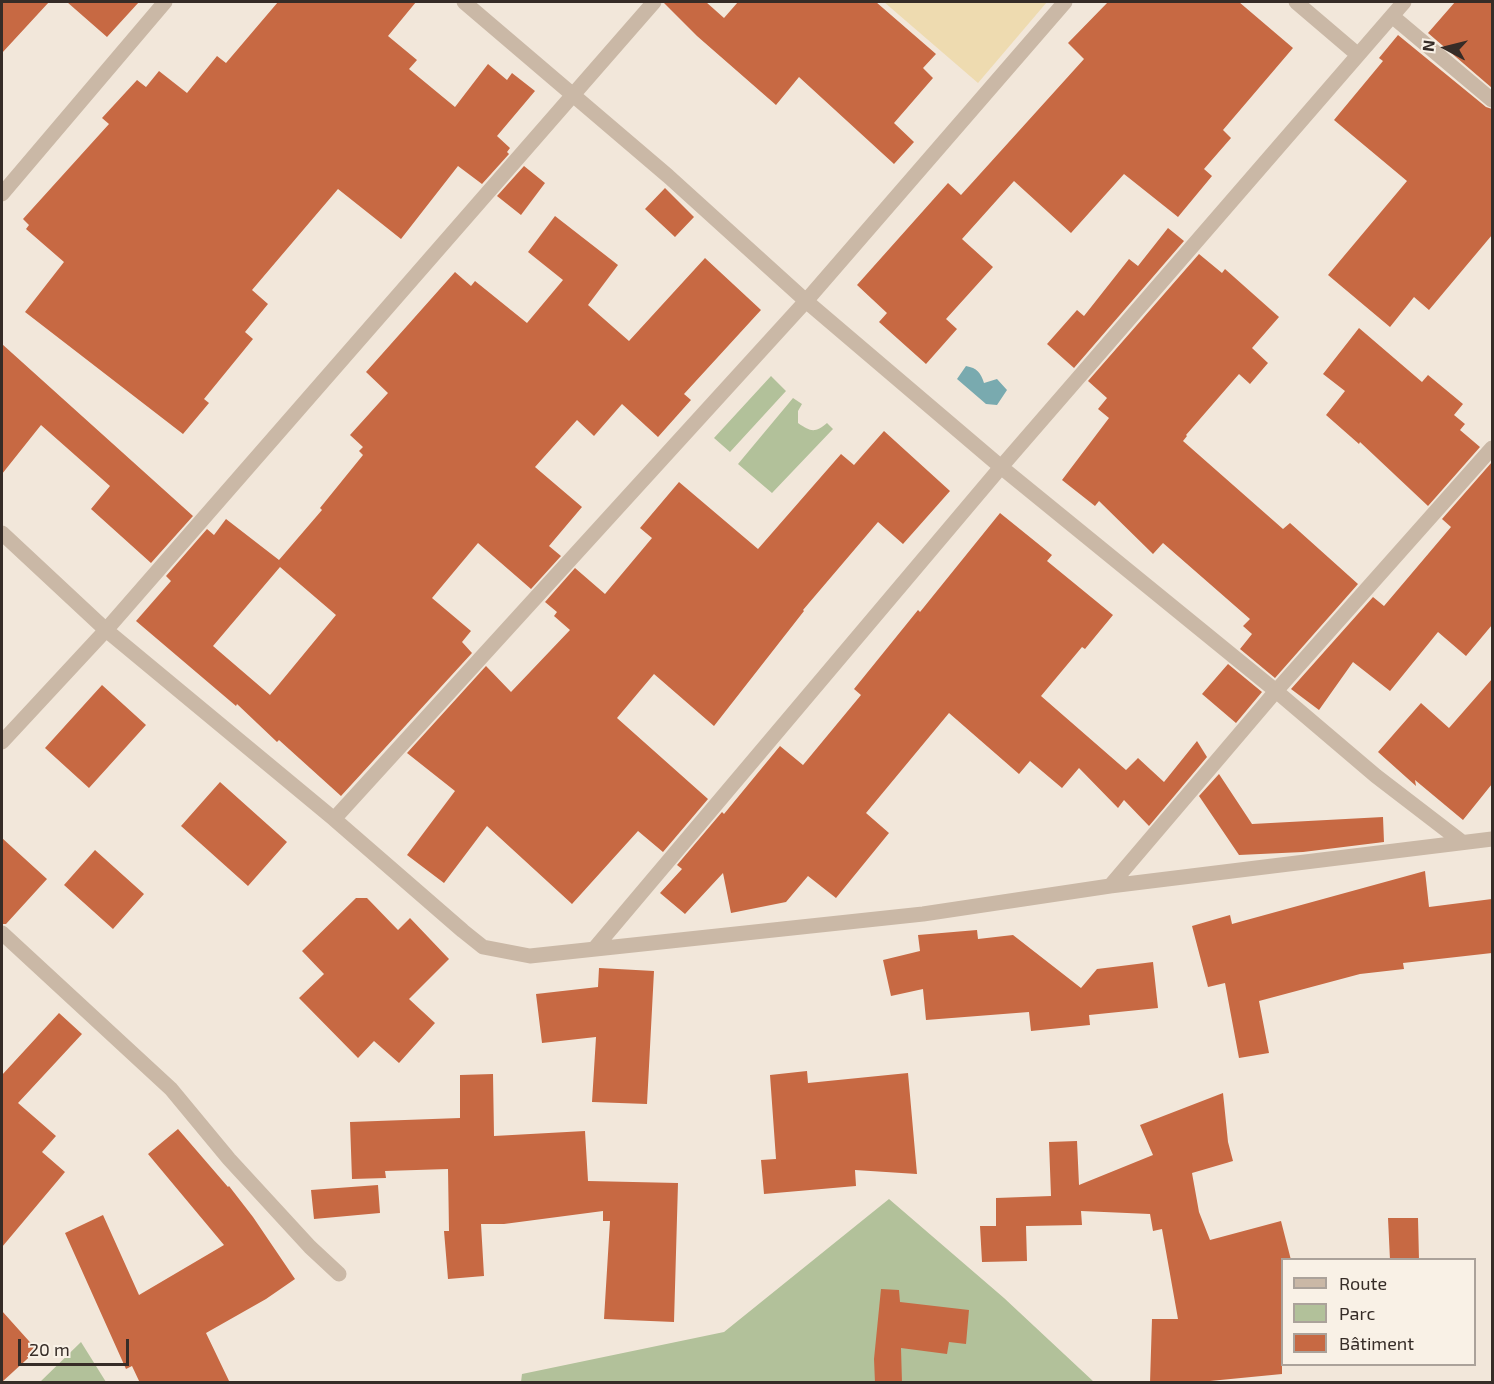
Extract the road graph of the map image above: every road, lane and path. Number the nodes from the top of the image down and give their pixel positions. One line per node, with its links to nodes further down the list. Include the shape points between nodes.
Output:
1 (165, 2): 11 (street)
2 (464, 2): 9 (street)
3 (654, 2): 9 (street)
4 (1065, 2): 12 (street)
5 (1296, 2): 8 (street)
6 (1404, 2): 7 (street)
7 (1392, 16): 8 (street); 10 (street)
8 (1358, 54): 14 (street)
9 (572, 96): 12 (street, via 668,176); 16 (street)
10 (1492, 100)
11 (2, 194)
12 (806, 301): 14 (street); 19 (street)
13 (1492, 448): 17 (street)
14 (1001, 467): 17 (street); 24 (street)
15 (2, 533): 16 (street)
16 (106, 630): 18 (street); 19 (street)
17 (1276, 691): 21 (street); 22 (street)
18 (2, 742)
19 (334, 819): 24 (street, via 483,947 530,956)
20 (1492, 838): 21 (street)
21 (1462, 842): 22 (street)
22 (1110, 886): 24 (street, via 923,914)
23 (2, 933): 25 (street, via 171,1089 229,1159)
24 (594, 949)
25 (339, 1274)

